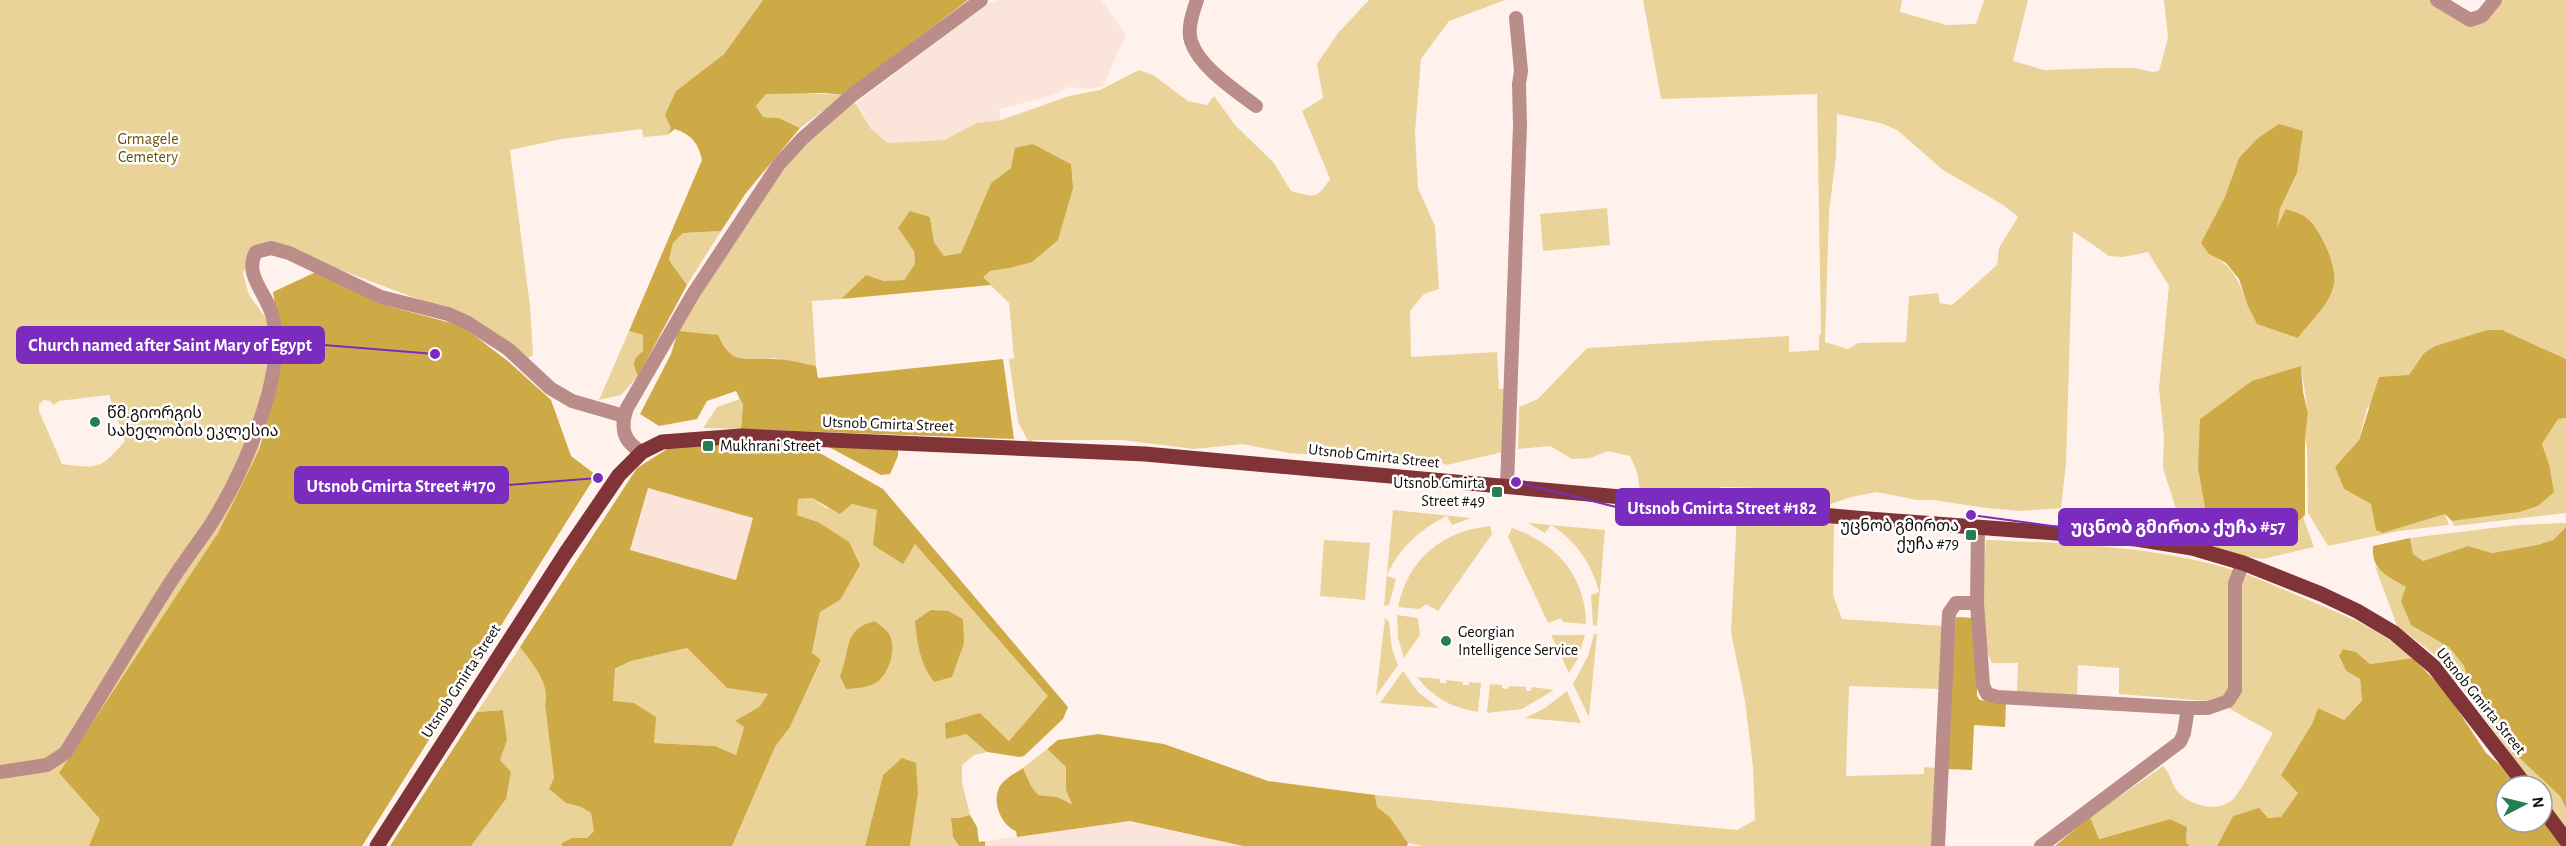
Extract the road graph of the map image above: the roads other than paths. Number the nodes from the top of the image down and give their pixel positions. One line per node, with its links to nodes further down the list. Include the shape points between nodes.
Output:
1 (981, 0): 7 (street, via 851,96 779,164 693,294)
2 (1197, 0): 6 (street, via 1190,24 1191,41 1210,70)
3 (2437, 0): 4 (street, via 2470,20 2482,16)
4 (2495, 0)
5 (1516, 18): 9 (street, via 1521,71 1520,126)
6 (1256, 106)
7 (624, 416): 8 (street, via 625,437); 14 (street, via 572,401 550,388 508,349 448,314 381,297 289,253 271,248 256,252 251,269 268,299 274,322 274,358 268,393 239,473 65,753 47,765)
8 (642, 452): 9 (main road, Utsnob Gmirta Street, via 662,442 732,436 909,442 1156,454); 18 (main road, Utsnob Gmirta Street, via 600,500)
9 (1507, 486): 10 (main road, Utsnob Gmirta Street)
10 (1978, 527): 11 (main road, Utsnob Gmirta Street, via 2136,539 2192,548); 12 (street)
11 (2243, 563): 13 (street, via 2235,583 2235,690 2228,701 2208,708); 15 (main road, Utsnob Gmirta Street, via 2321,594 2394,633 2434,667)
12 (1977, 603): 13 (street, via 1983,685 1991,696); 19 (street, via 1956,603 1948,613)
13 (2188, 708): 20 (street, via 2180,742)
14 (0, 772)
15 (2517, 774)
16 (2554, 824): 17 (main road)
17 (2566, 840)
18 (377, 846)
19 (1938, 846)
20 (2041, 846)

